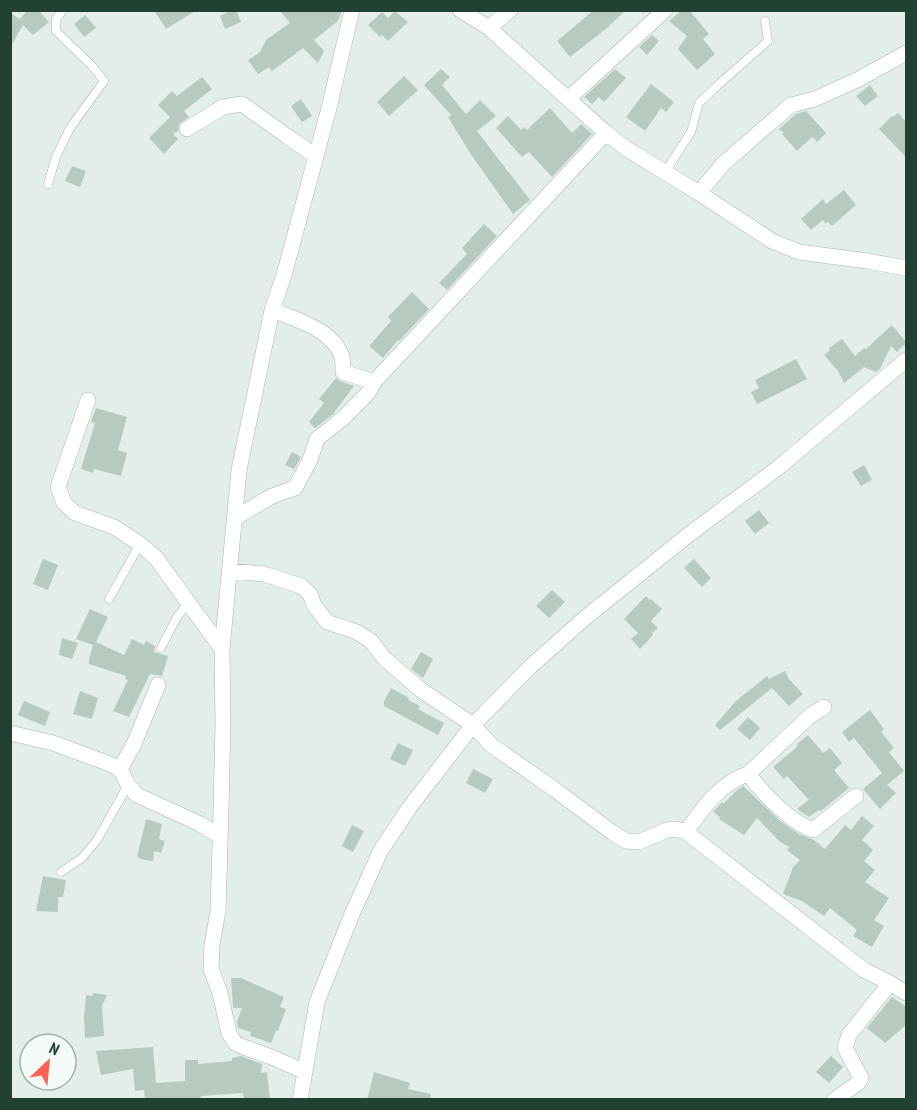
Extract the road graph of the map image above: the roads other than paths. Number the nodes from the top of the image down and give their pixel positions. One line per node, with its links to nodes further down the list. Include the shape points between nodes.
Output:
1 (63, 10): 14 (lane, via 56,31 104,81 70,128)
2 (352, 10): 12 (street)
3 (460, 10): 7 (street)
4 (510, 10): 7 (street)
5 (665, 10): 9 (street)
6 (765, 21): 13 (lane, via 768,41 699,103 691,132)
7 (489, 28): 9 (street)
8 (906, 53): 15 (street, via 815,99 791,105 723,164)
9 (568, 99): 11 (street)
10 (187, 129): 12 (street, via 223,107 242,104)
11 (606, 133): 13 (street); 19 (street)
12 (316, 156): 17 (street)
13 (664, 172): 15 (street)
14 (48, 184)
15 (699, 193): 16 (street, via 772,241 799,252)
16 (906, 268)
17 (272, 310): 19 (street, via 314,327 334,343 342,357 343,372); 21 (street, via 239,470)
18 (906, 360): 30 (street, via 779,467 586,617)
19 (374, 382): 21 (street, via 368,393 317,439 295,488 272,496)
20 (88, 400): 22 (street, via 58,488 63,503 75,513 114,527)
21 (235, 518): 23 (street)
22 (140, 544): 24 (lane); 25 (street, via 156,558)
23 (230, 571): 27 (street); 30 (street, via 264,574 301,586 327,622 372,641 384,658 421,690)
24 (109, 599)
25 (188, 603): 26 (lane); 27 (street)
26 (161, 648)
27 (222, 648): 37 (street)
28 (158, 685): 32 (street)
29 (824, 707): 33 (street)
30 (473, 725): 36 (street, via 491,745 626,841 639,842 667,830); 41 (street, via 381,850 317,1002)
31 (10, 733): 32 (street, via 53,743)
32 (120, 769): 34 (street)
33 (748, 774): 35 (street, via 800,826 813,830); 36 (street, via 737,777 705,805)
34 (128, 785): 37 (street, via 136,795); 38 (lane, via 98,840 82,858)
35 (856, 796)
36 (686, 832): 39 (street, via 864,970)
37 (220, 836): 41 (street, via 218,910 211,969 229,1033 241,1046)
38 (60, 872)
39 (890, 983): 40 (street); 42 (street, via 847,1041 845,1048 861,1078)
40 (906, 993)
41 (304, 1072): 43 (street)
42 (854, 1094): 44 (street)
43 (300, 1100)
44 (834, 1100)

